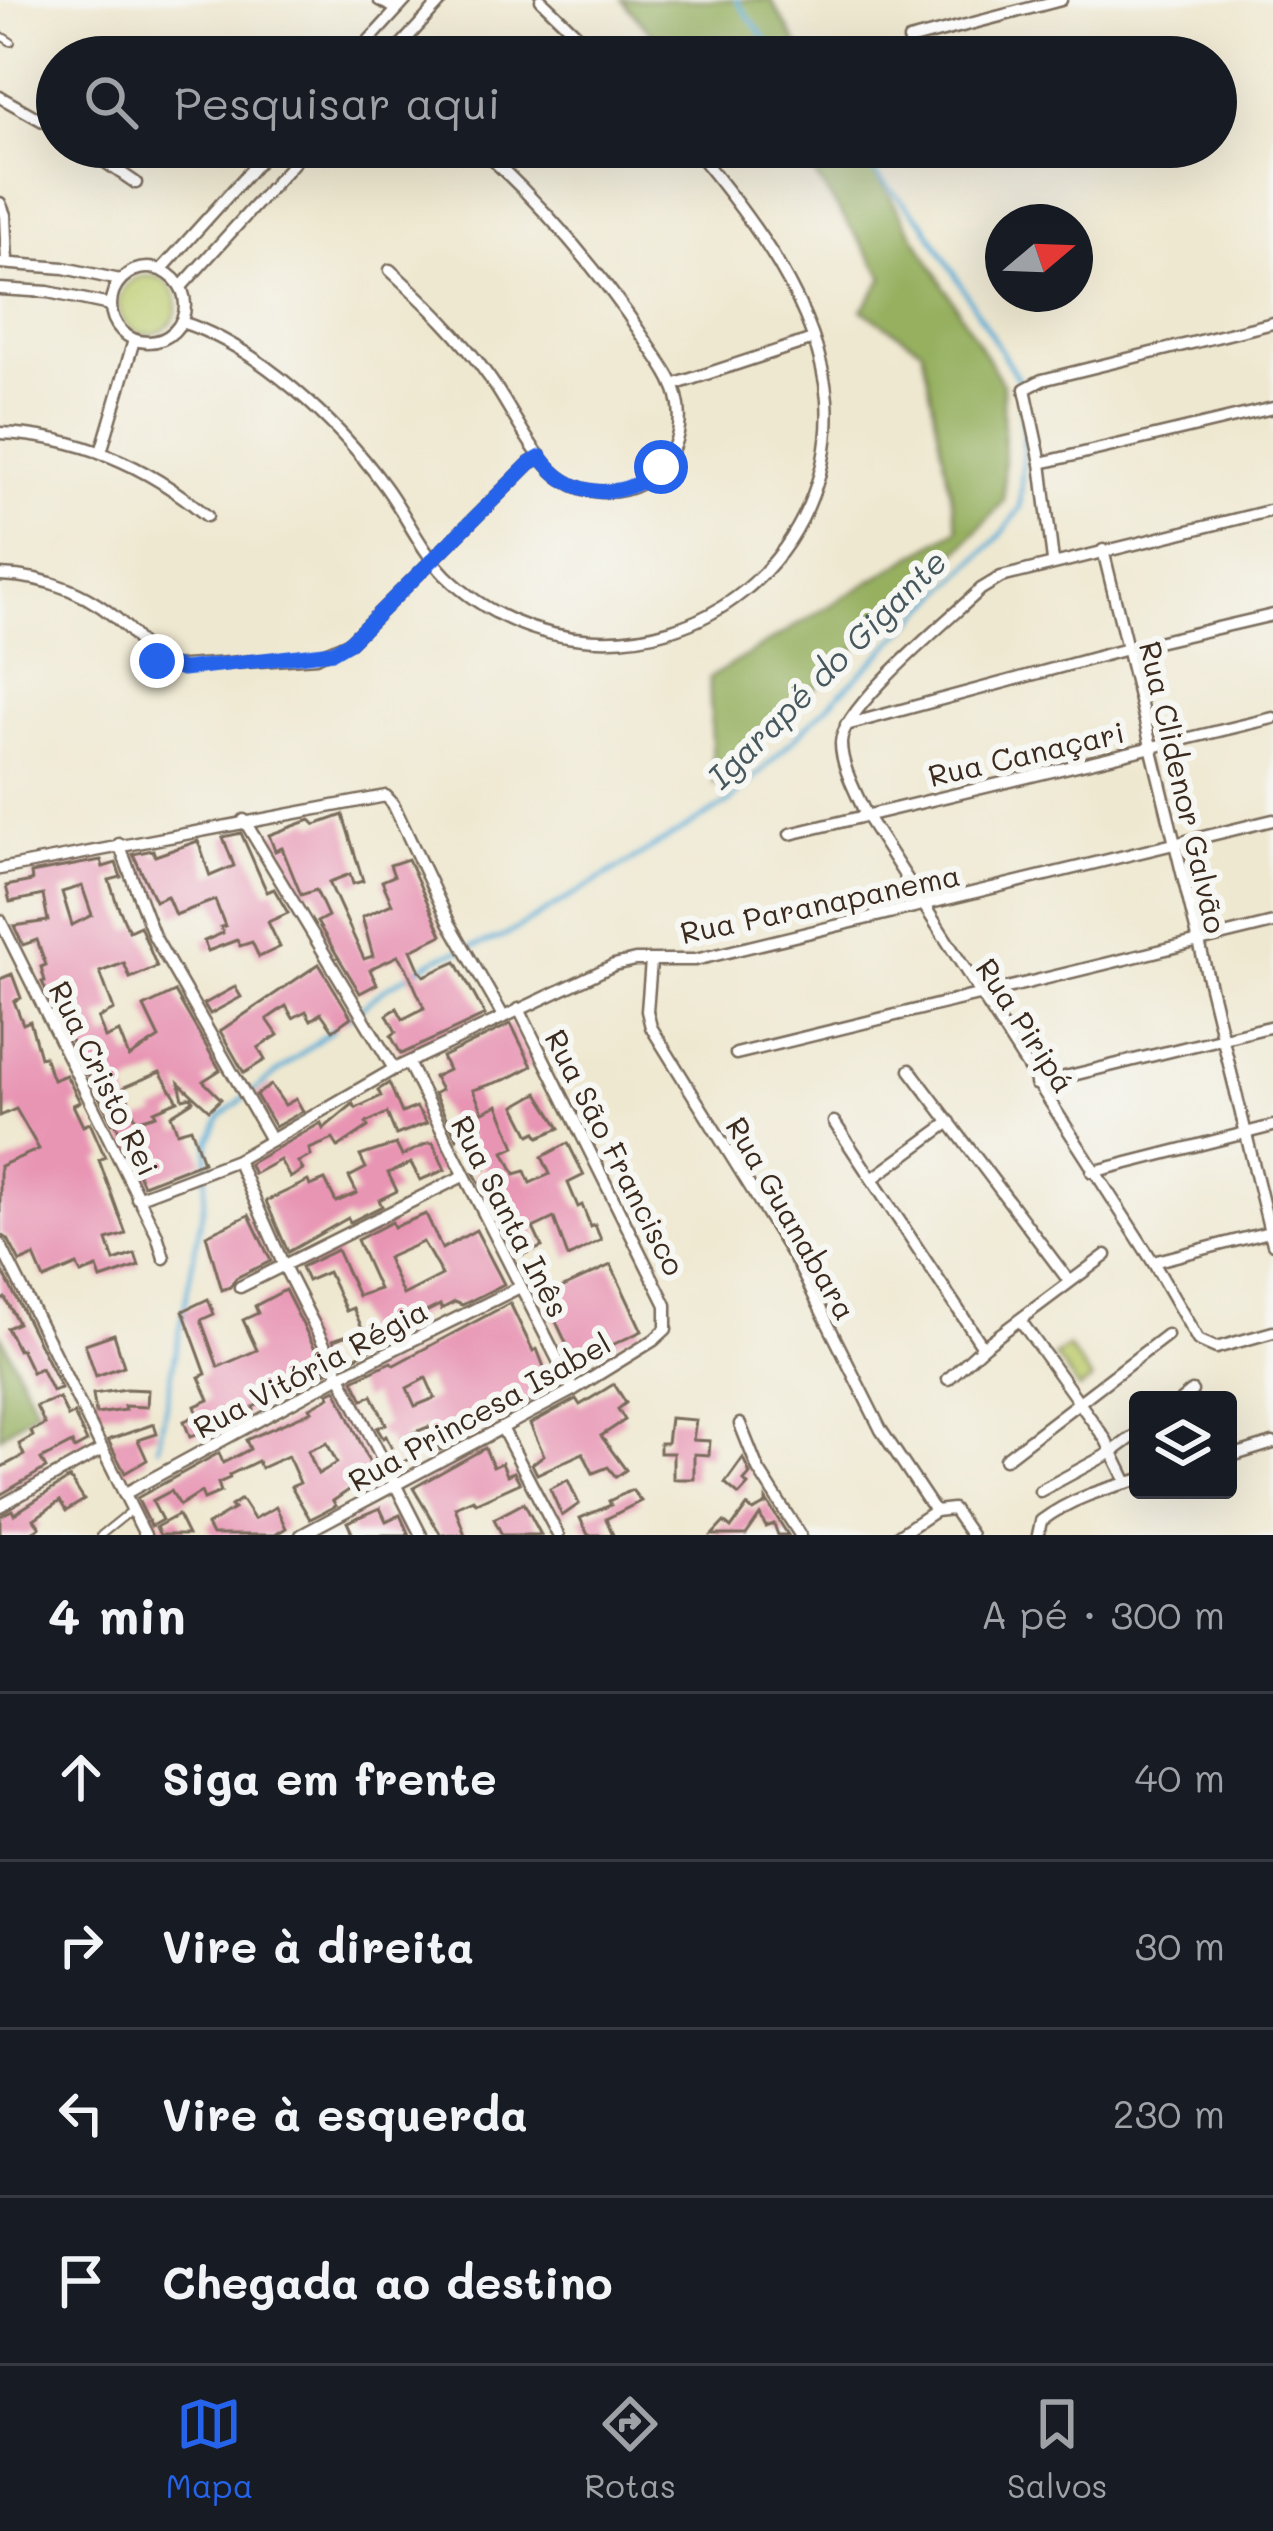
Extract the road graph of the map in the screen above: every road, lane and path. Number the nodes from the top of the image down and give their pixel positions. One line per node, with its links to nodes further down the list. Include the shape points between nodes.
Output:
1 (379, 0): 5 (street)
2 (442, 0): 8 (street)
3 (542, 0): 9 (street)
4 (1061, 0): 10 (street)
5 (402, 4): 7 (street)
6 (0, 35): 11 (lane)
7 (373, 36)
8 (409, 36)
9 (579, 36)
10 (924, 36)
11 (11, 42)
12 (0, 97): 13 (street)
13 (36, 117)
14 (114, 168): 19 (street)
15 (253, 168): 22 (street)
16 (289, 168): 25 (street)
17 (500, 168): 32 (street, via 593,267)
18 (708, 168): 30 (street, via 761,240)
19 (136, 183)
20 (0, 203): 21 (street)
21 (3, 263): 24 (street)
22 (161, 270): 24 (street, via 143,268); 25 (street)
23 (390, 270): 36 (street, via 464,345)
24 (120, 280): 27 (street)
25 (181, 287): 28 (street)
26 (0, 289): 27 (street)
27 (110, 305): 31 (street, via 117,326)
28 (181, 322): 31 (street, via 161,340); 41 (street, via 249,358 322,415 383,483)
29 (1273, 323): 37 (street, via 1031,383 1025,397)
30 (814, 339): 32 (street); 41 (street, via 827,426 815,490 785,549 721,608 641,638 556,636 496,613)
31 (134, 340): 35 (street)
32 (673, 385): 36 (street, via 680,422 674,446 641,483 585,490)
33 (1273, 408): 37 (street)
34 (0, 433): 35 (street)
35 (101, 452): 39 (street)
36 (541, 457): 41 (street)
37 (1041, 463): 42 (street)
38 (1273, 510): 40 (street)
39 (207, 515)
40 (1103, 550): 42 (street); 45 (street, Rua Clidenor Galvão)
41 (431, 560): 43 (street, via 333,652 183,669 157,661 87,598)
42 (1054, 561): 47 (street, via 981,590)
43 (0, 574)
44 (1273, 615): 45 (street)
45 (1127, 649): 47 (street); 48 (street, Rua Clidenor Galvão)
46 (1273, 718): 48 (street, Rua Canaçari)
47 (846, 725): 49 (street, Rua Piripá, via 841,746)
48 (1150, 748): 49 (street, Rua Canaçari); 54 (street, Rua Clidenor Galvão)
49 (866, 815): 52 (street, Rua Canaçari); 56 (street, Rua Piripá)
50 (244, 820): 53 (street); 63 (street, via 386,796); 68 (street)
51 (1273, 820): 54 (street, Rua Paranapanema)
52 (790, 834)
53 (119, 844): 55 (street); 75 (street, via 154,936)
54 (1174, 844): 56 (street, Rua Paranapanema); 59 (street, Rua Clidenor Galvão)
55 (0, 868)
56 (923, 907): 60 (street, Rua Paranapanema, via 695,960); 61 (street, Rua Piripá)
57 (0, 920): 80 (street, Rua Cristo Rei)
58 (1273, 922): 59 (street)
59 (1196, 941): 61 (street); 65 (street, Rua Clidenor Galvão)
60 (651, 961): 62 (street, Rua Paranapanema, via 593,972); 114 (street, Rua Guanabara, via 651,1027 798,1264 881,1430)
61 (978, 995): 66 (street); 70 (street, Rua Piripá)
62 (518, 1009): 63 (street, Rua Paranapanema); 90 (street, Rua São Francisco)
63 (503, 1016): 67 (street, Rua Paranapanema)
64 (1273, 1026): 65 (street)
65 (1221, 1038): 70 (street); 74 (street, Rua Clidenor Galvão)
66 (736, 1054)
67 (408, 1063): 68 (street, Rua Paranapanema); 78 (street, Rua Santa Inês)
68 (394, 1069): 75 (street, Rua Paranapanema)
69 (910, 1070): 72 (street)
70 (1036, 1084): 77 (street, Rua Piripá)
71 (834, 1121): 79 (street)
72 (950, 1122): 79 (street); 87 (street)
73 (1273, 1126): 74 (street)
74 (1245, 1132): 77 (street); 81 (street, Rua Clidenor Galvão)
75 (271, 1140): 76 (street, Rua Paranapanema)
76 (237, 1160): 80 (street, Rua Paranapanema); 86 (street)
77 (1092, 1172): 85 (street, Rua Piripá)
78 (464, 1176): 86 (street); 89 (street, Rua Santa Inês)
79 (872, 1179): 94 (street)
80 (137, 1198): 84 (street, Rua Cristo Rei)
81 (1272, 1235): 85 (street)
82 (0, 1244): 103 (street)
83 (1106, 1255): 87 (street)
84 (164, 1258)
85 (1153, 1262): 92 (street, Rua Piripá, via 1198,1340 1216,1348)
86 (284, 1266): 88 (street); 95 (street)
87 (1069, 1281): 91 (street)
88 (239, 1287)
89 (520, 1287): 95 (street, Rua Vitória Régia); 97 (street, Rua Santa Inês)
90 (668, 1317): 97 (street, Rua Princesa Isabel, via 654,1340)
91 (1020, 1320): 94 (street); 98 (street)
92 (1273, 1332)
93 (1167, 1335): 98 (street)
94 (983, 1347): 96 (street)
95 (340, 1376): 109 (street); 111 (street, Rua Vitória Régia)
96 (948, 1379)
97 (573, 1390): 100 (street, Rua Princesa Isabel)
98 (1081, 1404): 104 (street); 106 (street)
99 (740, 1424): 120 (street)
100 (502, 1429): 109 (street, Rua Princesa Isabel); 119 (street)
101 (1129, 1440): 104 (street)
102 (1273, 1443): 105 (street)
103 (101, 1450): 111 (street); 112 (street)
104 (1112, 1452): 107 (street); 110 (street)
105 (1237, 1454)
106 (1005, 1459)
107 (1129, 1478)
108 (1129, 1483): 123 (street, via 1076,1499 1040,1521)
109 (394, 1486): 117 (street, Rua Princesa Isabel); 118 (street)
110 (1040, 1491)
111 (124, 1494): 113 (street)
112 (0, 1506)
113 (132, 1510): 115 (lane); 116 (street)
114 (935, 1510): 121 (street); 122 (street, Rua Guanabara, via 953,1509)
115 (101, 1535)
116 (145, 1535)
117 (301, 1535)
118 (421, 1535)
119 (558, 1535)
120 (800, 1535)
121 (899, 1535)
122 (970, 1535)
123 (1038, 1535)

